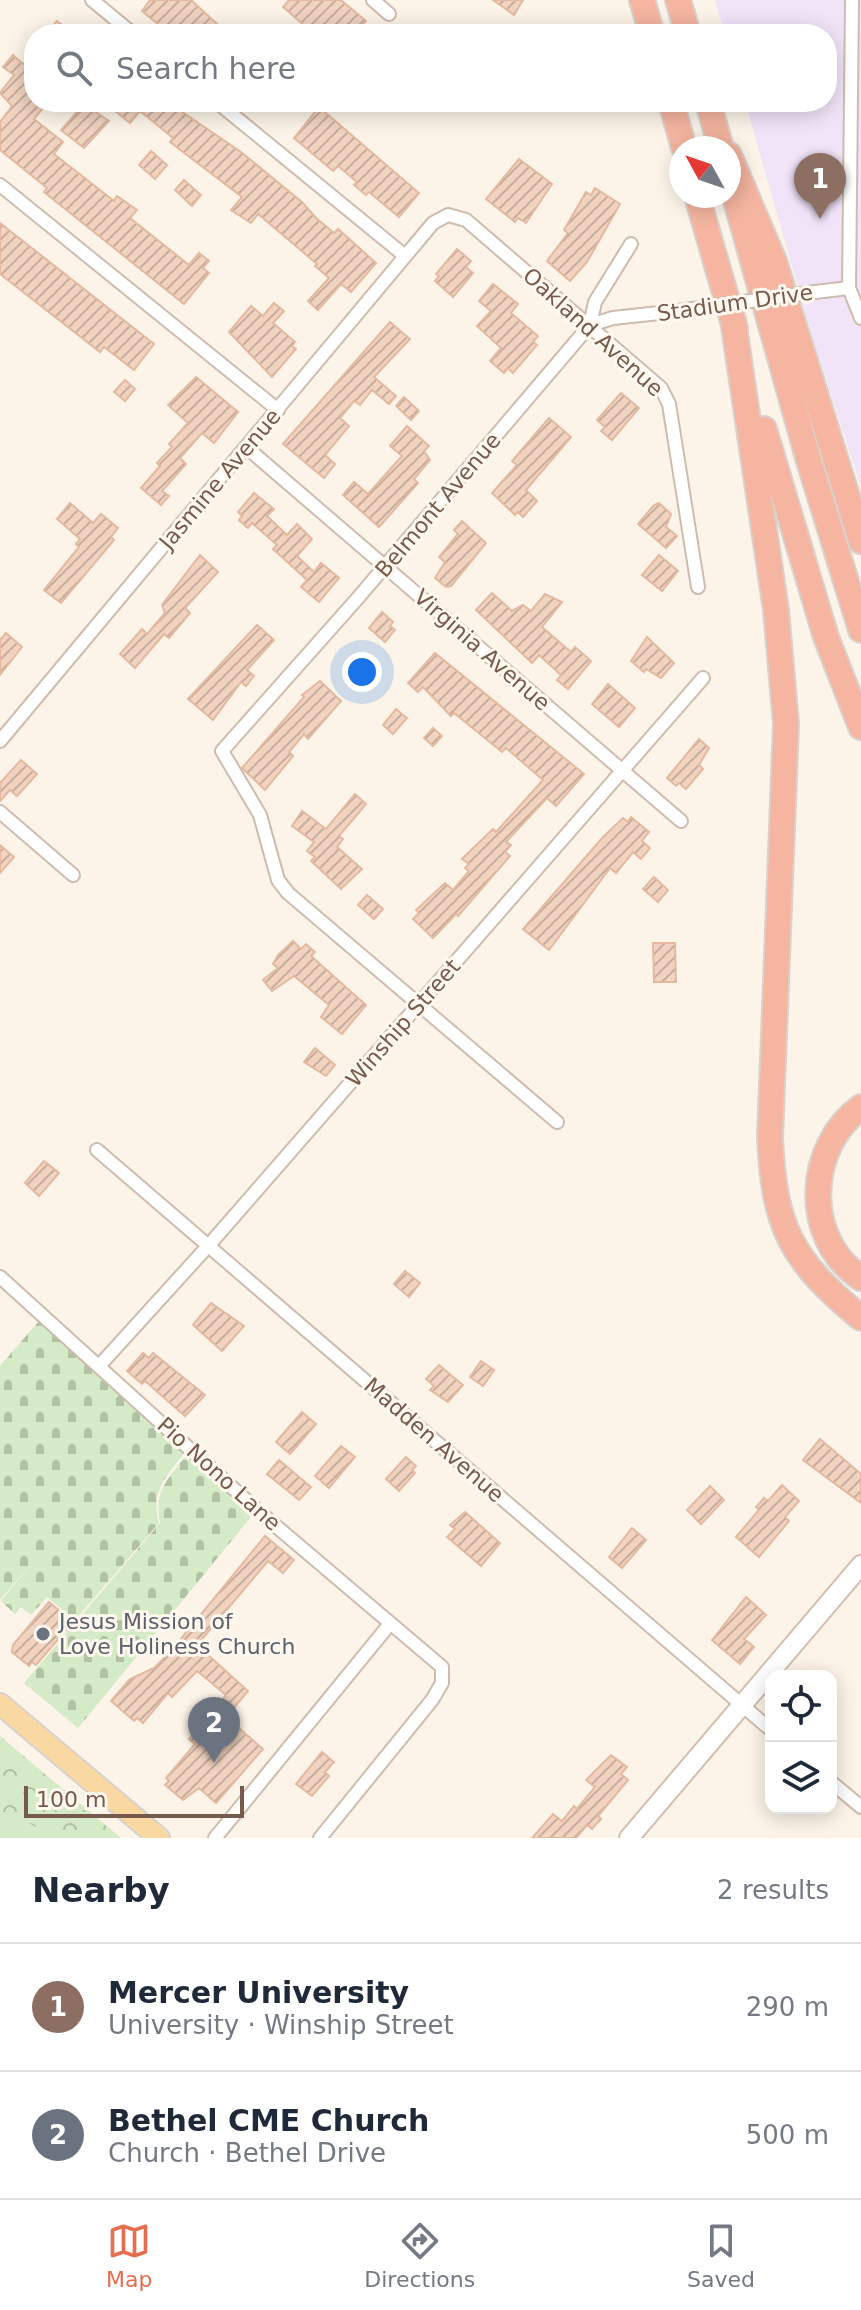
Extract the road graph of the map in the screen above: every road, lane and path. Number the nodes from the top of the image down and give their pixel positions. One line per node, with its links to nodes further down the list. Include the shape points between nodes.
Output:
1 (92, 0): 7 (street)
2 (373, 0): 6 (street)
3 (642, 0): 8 (highway)
4 (678, 0): 9 (highway)
5 (852, 0): 22 (street)
6 (389, 14)
7 (121, 24)
8 (649, 24)
9 (685, 24)
10 (229, 112): 21 (street)
11 (674, 112): 13 (highway)
12 (711, 112): 14 (highway)
13 (681, 136)
14 (719, 136)
15 (741, 183): 28 (highway, via 774,261)
16 (0, 185): 26 (street)
17 (700, 208): 24 (highway)
18 (738, 208): 31 (highway)
19 (441, 217): 21 (street, Jasmine Avenue); 25 (street, Oakland Avenue, via 466,220)
20 (631, 244): 25 (street, Belmont Avenue, via 595,302)
21 (405, 256): 26 (street, Jasmine Avenue)
22 (849, 288): 23 (street); 25 (street, Stadium Drive, bridge)
23 (861, 318)
24 (733, 320): 33 (highway, via 826,637); 46 (highway, via 776,610 786,724 770,1137 774,1199 791,1244 805,1264)
25 (590, 325): 29 (street, Belmont Avenue); 30 (street, Oakland Avenue, via 666,395)
26 (278, 410): 27 (street, Jasmine Avenue)
27 (246, 447): 29 (street, Virginia Avenue); 34 (street, Jasmine Avenue)
28 (861, 541)
29 (385, 566): 35 (street, Virginia Avenue); 39 (street, Belmont Avenue, via 222,751 260,815 278,880 288,893)
30 (698, 587)
31 (861, 630)
32 (703, 678): 35 (street, Winship Street)
33 (861, 727)
34 (0, 741)
35 (623, 771): 37 (street, Virginia Avenue); 39 (street, Winship Street)
36 (0, 812): 38 (street)
37 (681, 821)
38 (73, 875)
39 (418, 1005): 41 (street); 43 (street, Winship Street)
40 (861, 1107): 45 (highway, via 842,1124 827,1150 818,1199 832,1248)
41 (557, 1122)
42 (97, 1150): 43 (street, Madden Avenue)
43 (209, 1245): 47 (street, Winship Street); 51 (street, Madden Avenue)
44 (0, 1277): 47 (street, Pio Nono Lane)
45 (861, 1278)
46 (861, 1318)
47 (100, 1365): 49 (street, Pio Nono Lane)
48 (861, 1565): 51 (main road)
49 (389, 1625): 56 (street); 57 (street, Pio Nono Lane, via 442,1667 442,1683)
50 (0, 1704): 55 (main road)
51 (741, 1705): 52 (street, Madden Avenue); 58 (main road)
52 (765, 1725)
53 (837, 1787): 54 (street)
54 (861, 1807)
55 (159, 1838)
56 (215, 1838)
57 (320, 1838)
58 (629, 1838)

